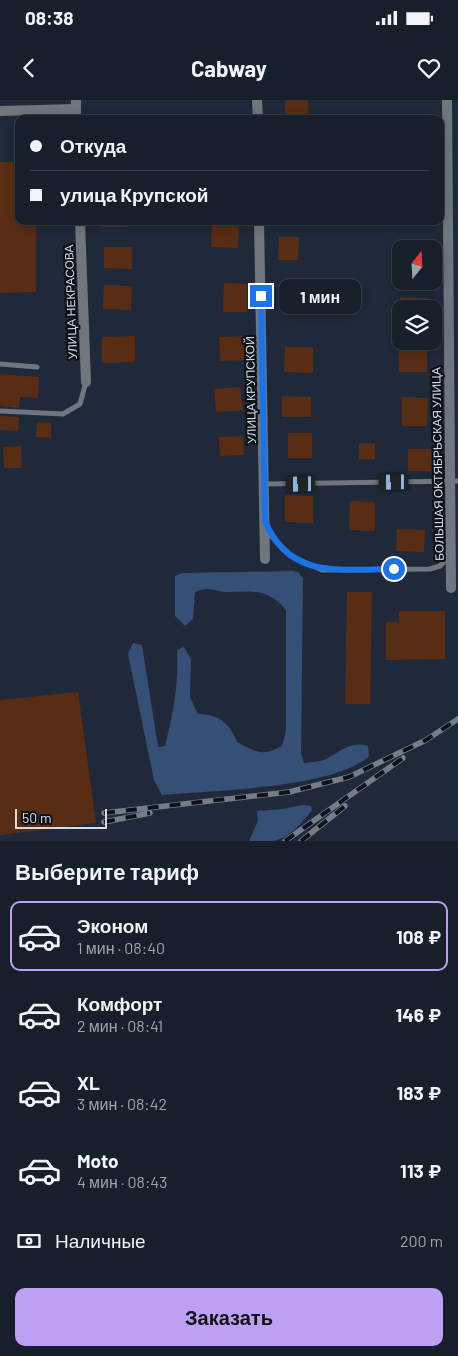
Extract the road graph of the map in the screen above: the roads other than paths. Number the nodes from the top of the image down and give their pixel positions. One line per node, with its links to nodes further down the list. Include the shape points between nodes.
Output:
1 (257, 100): 5 (street)
2 (447, 100): 12 (street, БОЛЬШАЯ ОКТЯБРЬСКАЯ УЛИЦА)
3 (76, 109): 4 (street)
4 (0, 111)
5 (258, 115)
6 (80, 225): 10 (street, УЛИЦА НЕКРАСОВА)
7 (260, 225): 13 (street, УЛИЦА КРУПСКОЙ)
8 (0, 364): 9 (lane)
9 (37, 367)
10 (86, 382): 11 (lane, via 80,404 62,414)
11 (0, 411)
12 (454, 481): 13 (lane); 15 (street, БОЛЬШАЯ ОКТЯБРЬСКАЯ УЛИЦА)
13 (264, 484): 14 (street, УЛИЦА КРУПСКОЙ)
14 (265, 521): 15 (lane, via 279,546 291,556 322,570 430,569 440,566); 16 (street, УЛИЦА КРУПСКОЙ)
15 (451, 551): 17 (street, БОЛЬШАЯ ОКТЯБРЬСКАЯ УЛИЦА)
16 (265, 559)
17 (451, 588)

